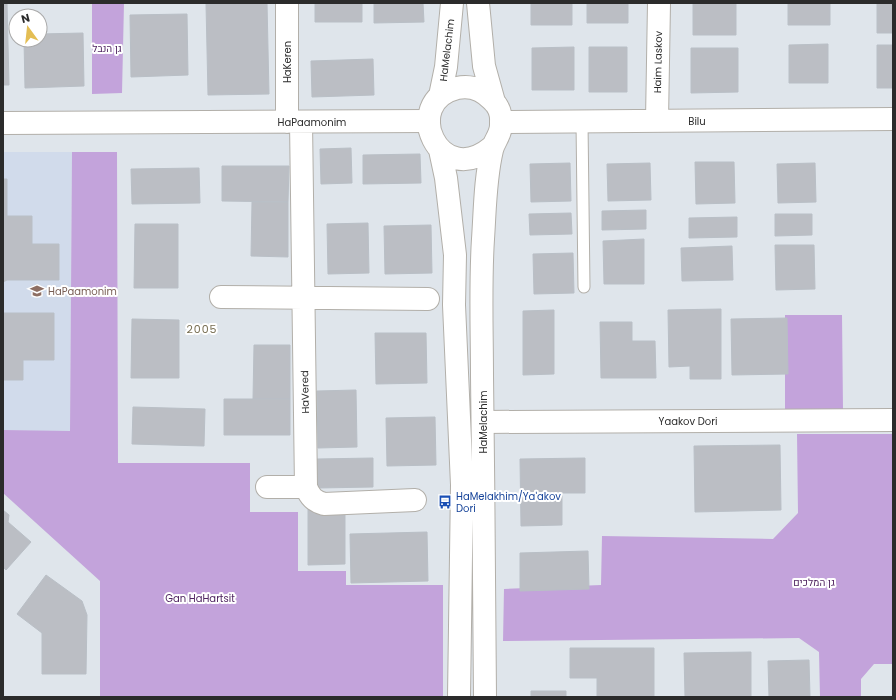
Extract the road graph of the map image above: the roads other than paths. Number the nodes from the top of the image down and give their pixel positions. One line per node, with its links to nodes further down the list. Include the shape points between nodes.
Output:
1 (287, 3): 10 (street, HaKeren)
2 (452, 3): 5 (street, HaMelachim, via 446,67)
3 (478, 3): 6 (street, via 484,66)
4 (659, 3): 7 (street, Haim Laskov)
5 (440, 96): 6 (street, via 450,90 468,87 486,93); 9 (street, via 434,103)
6 (494, 102): 11 (street, via 499,109)
7 (657, 120): 8 (street, Bilu); 12 (street, Bilu)
8 (893, 120)
9 (428, 121): 10 (street, HaPaamonim); 15 (street, via 433,141)
10 (294, 122): 13 (street, HaPaamonim); 18 (street, HaVered)
11 (501, 122): 12 (street, Bilu); 14 (street, via 498,138)
12 (582, 122): 16 (lane)
13 (3, 123)
14 (492, 148): 15 (street, via 483,155 471,159 458,159); 21 (street, HaMelachim, via 487,180 482,255)
15 (440, 150): 25 (street, via 455,255 454,305 462,485)
16 (584, 287)
17 (221, 297): 18 (street)
18 (303, 298): 19 (street); 23 (street, HaVered)
19 (428, 299)
20 (893, 420): 21 (street, Yaakov Dori)
21 (482, 422): 26 (street, HaMelachim)
22 (267, 487): 23 (street)
23 (306, 487): 24 (street, via 310,496 324,504)
24 (415, 500)
25 (459, 697)
26 (485, 697)

